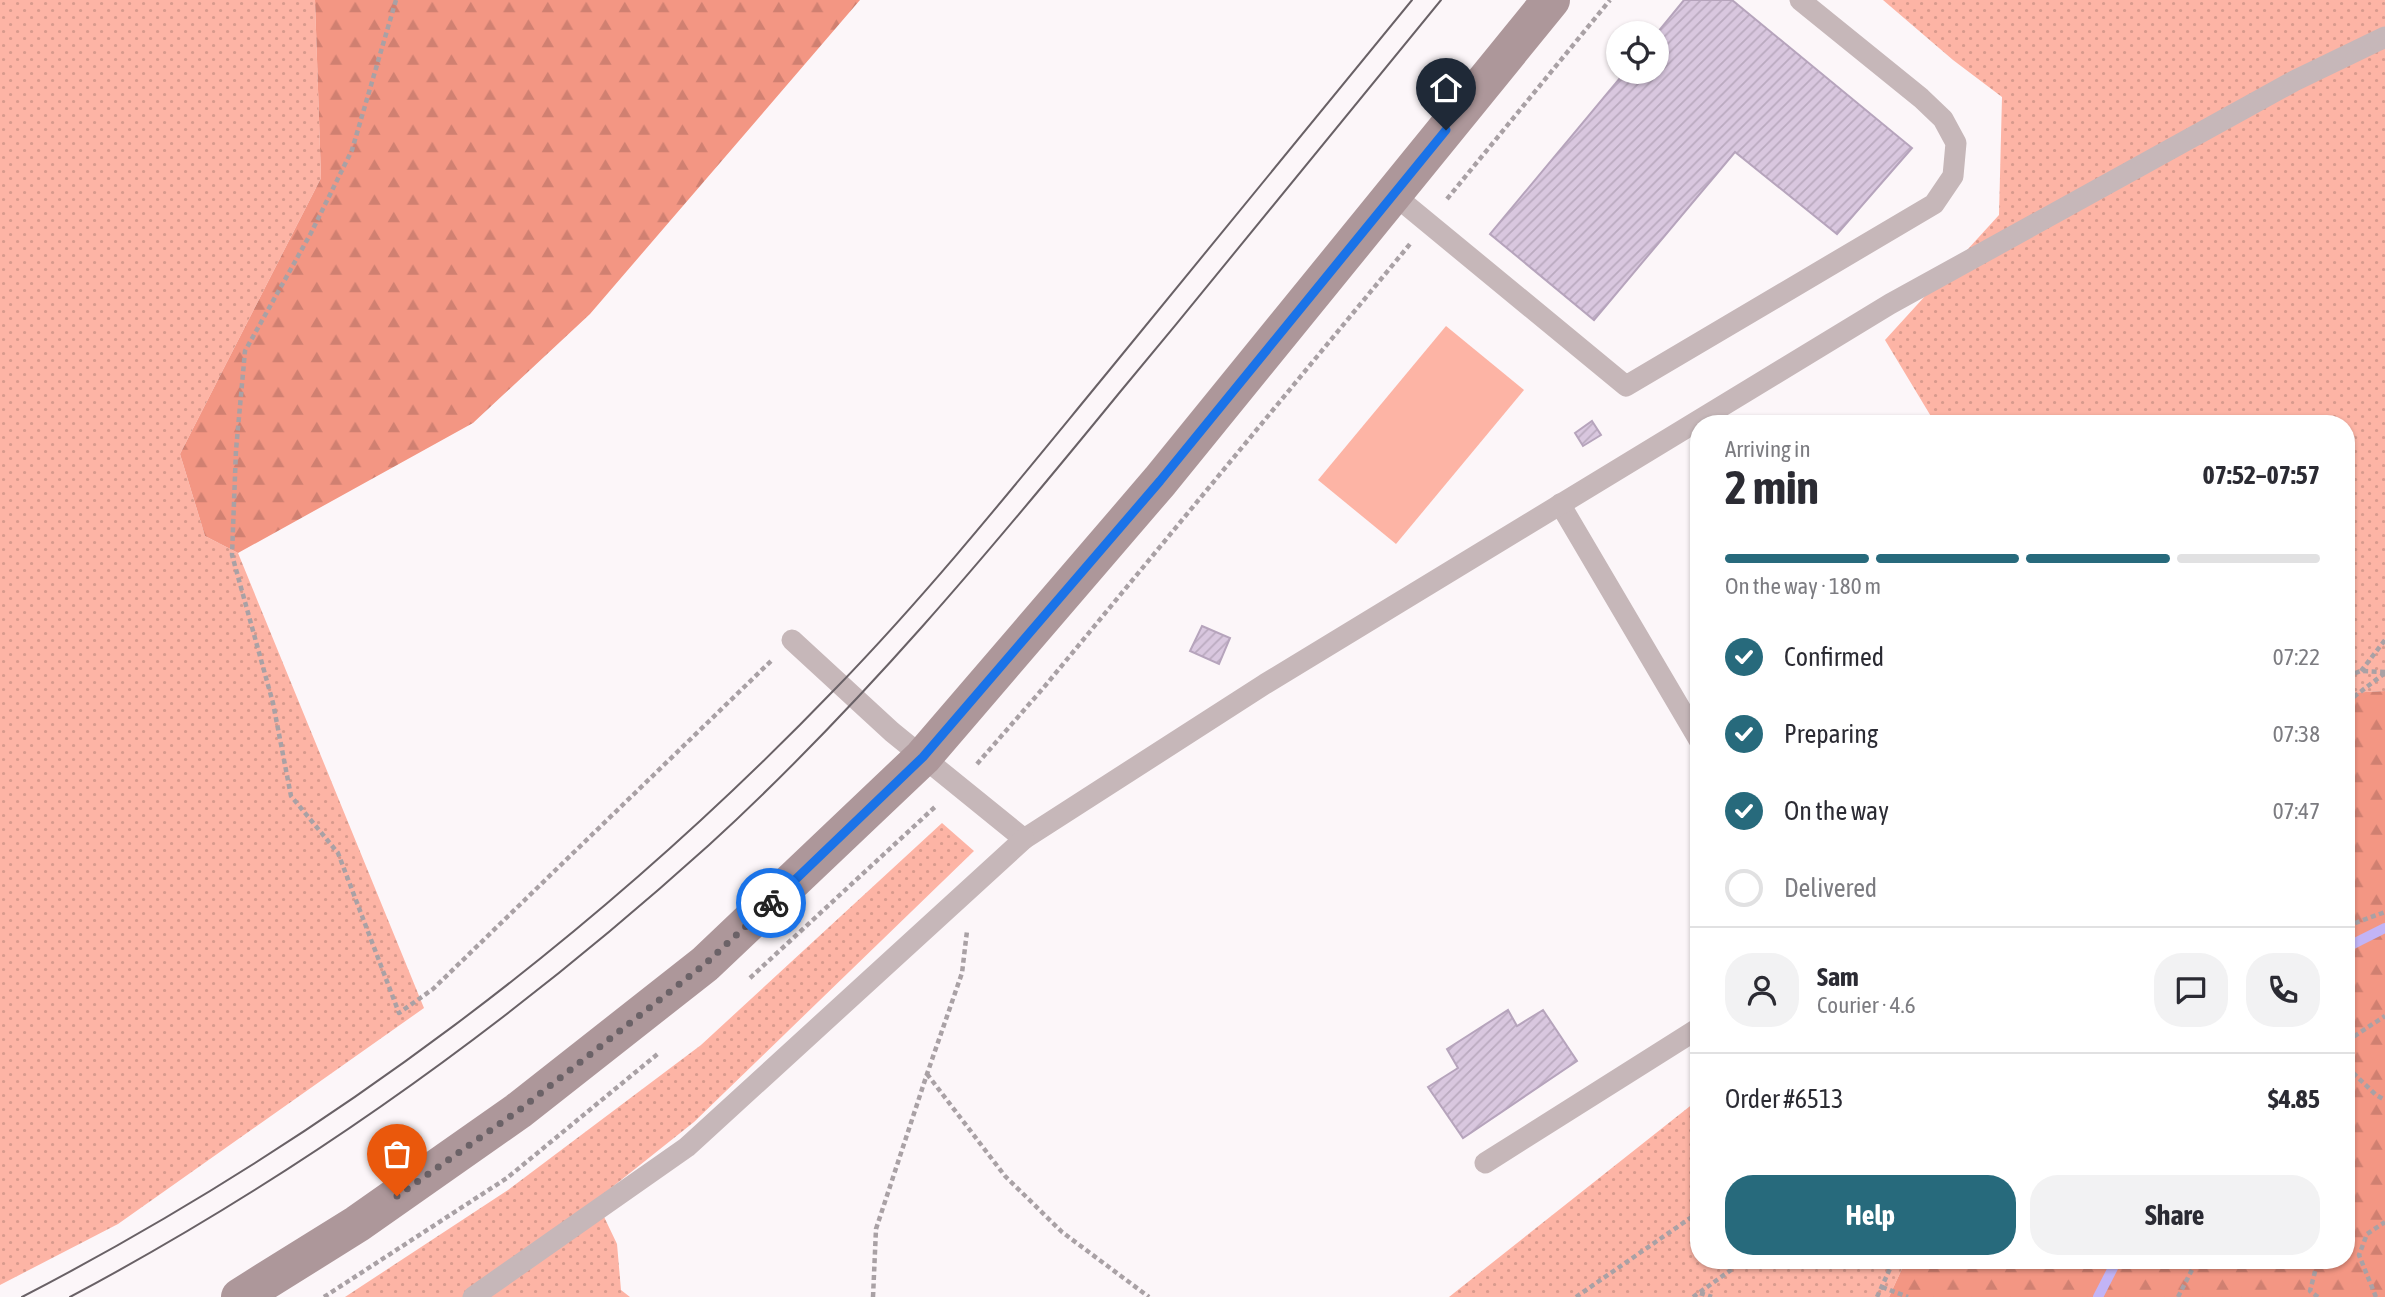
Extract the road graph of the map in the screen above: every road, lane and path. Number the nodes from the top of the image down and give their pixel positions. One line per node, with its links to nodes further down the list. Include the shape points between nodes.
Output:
1 (396, 0): 9 (path, via 352,150 245,351 232,555 273,703 291,796 338,853 399,1013 433,989)
2 (1551, 0): 5 (main road)
3 (1800, 0): 5 (lane, via 1943,119 1956,143 1953,176 1934,204 1626,386)
4 (2385, 37): 6 (lane, via 2294,81 1890,304)
5 (1393, 194): 16 (main road, via 1160,481)
6 (1706, 415)
7 (1690, 425): 8 (lane)
8 (1560, 503): 15 (lane); 17 (lane)
9 (792, 640): 16 (lane)
10 (2385, 640): 11 (path)
11 (2361, 671): 12 (path); 13 (path)
12 (2385, 673): 14 (path)
13 (2355, 674)
14 (2355, 696)
15 (1690, 725)
16 (923, 757): 17 (lane); 36 (main road, via 705,964 518,1111 357,1224)
17 (1024, 839): 18 (lane)
18 (972, 888): 24 (path, via 962,973); 37 (lane, via 687,1147)
19 (2385, 912): 20 (path)
20 (2355, 923)
21 (2385, 1016): 23 (path)
22 (1690, 1034): 27 (lane)
23 (2355, 1036)
24 (927, 1074): 38 (path, via 876,1229); 39 (path, via 1005,1176 1062,1232)
25 (2355, 1075): 26 (path, via 2375,1095)
26 (2385, 1098)
27 (1485, 1163)
28 (1690, 1218): 40 (path)
29 (2385, 1222): 47 (path, via 2367,1234 2359,1255)
30 (1733, 1269): 35 (path)
31 (1890, 1269): 34 (path)
32 (2192, 1269): 45 (path)
33 (2316, 1269): 46 (path, via 2310,1291)
34 (1882, 1287): 43 (path); 44 (path)
35 (1700, 1293): 41 (path); 42 (path)
36 (240, 1297)
37 (473, 1297)
38 (873, 1297)
39 (1149, 1297)
40 (1576, 1297)
41 (1693, 1297)
42 (1712, 1297)
43 (1877, 1297)
44 (1908, 1297)
45 (2178, 1297)
46 (2318, 1297)
47 (2376, 1297)

